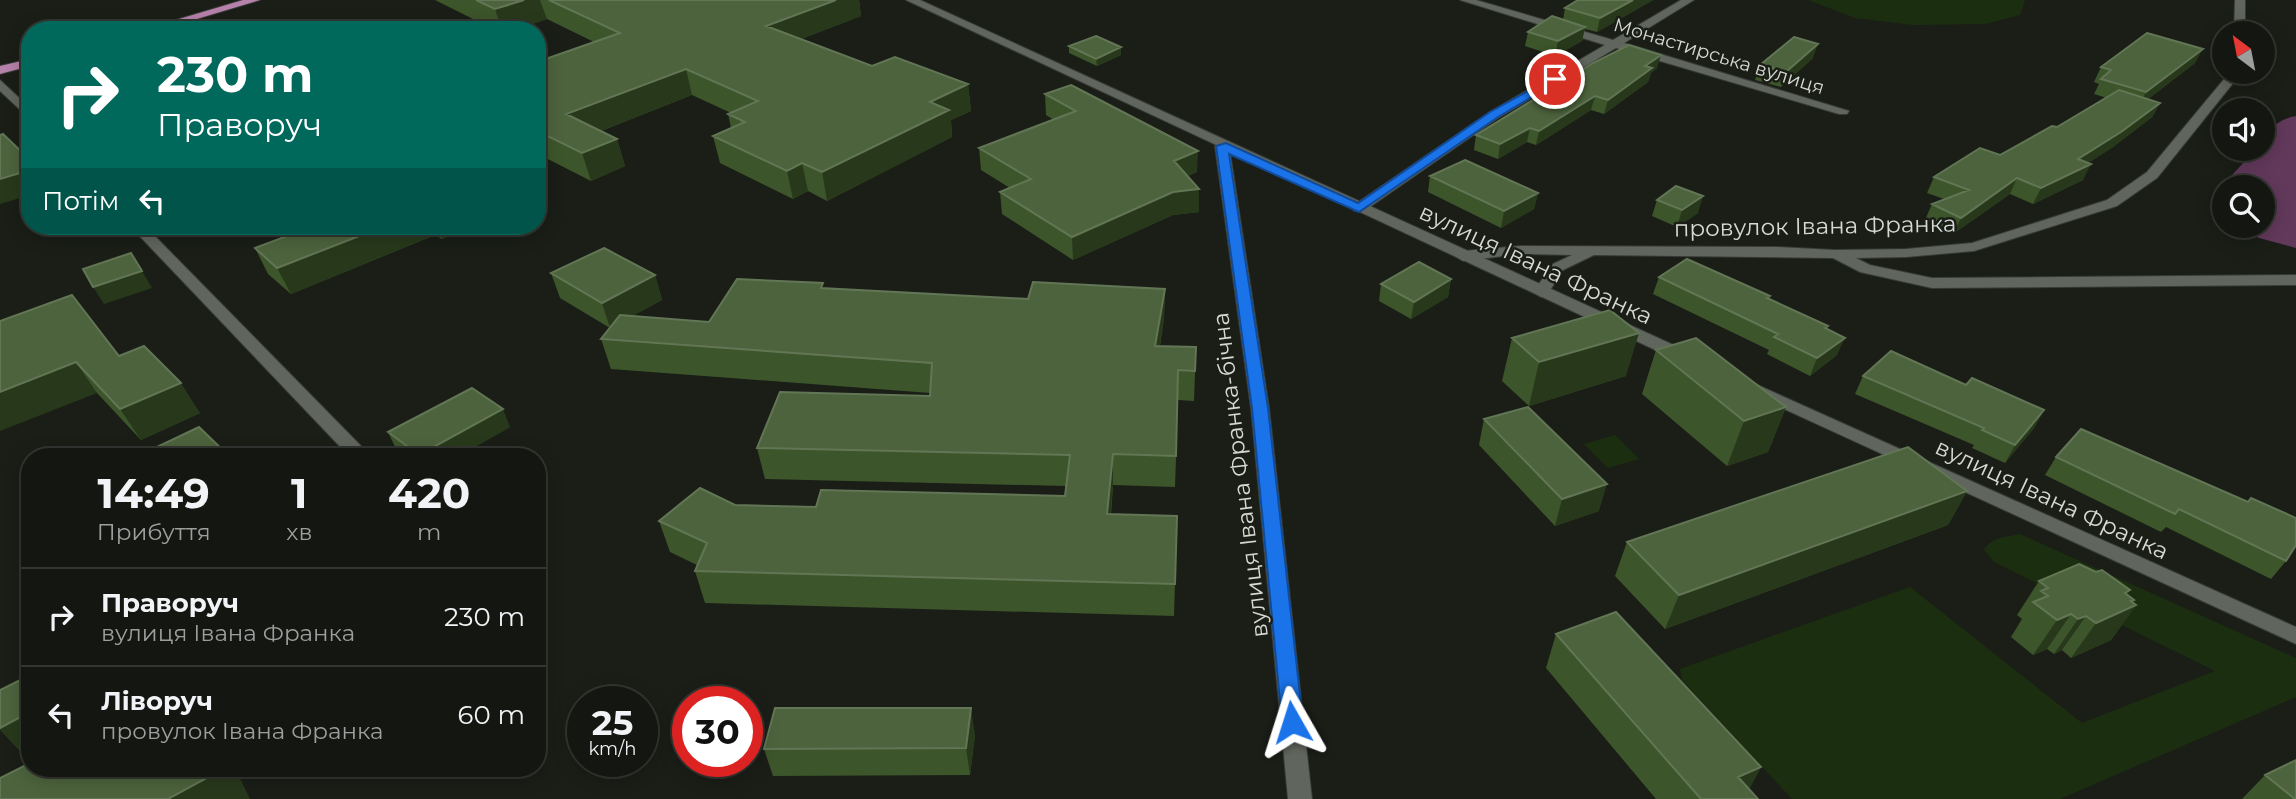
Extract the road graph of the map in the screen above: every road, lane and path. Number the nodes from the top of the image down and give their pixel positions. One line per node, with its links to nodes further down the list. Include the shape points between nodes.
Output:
1 (255, 0): 6 (main road)
2 (911, 0): 15 (street, вулиця Івана Франка)
3 (1465, 0): 8 (street, Монастирська вулиця)
4 (1689, 0): 8 (street)
5 (2240, 0): 7 (street)
6 (179, 21)
7 (2240, 21)
8 (1616, 43): 14 (street, Монастирська вулиця); 16 (street, via 1494,115)
9 (21, 64): 10 (main road)
10 (0, 70)
11 (2226, 84): 19 (street, провулок Івана Франка, via 2152,175 2112,203 1974,247)
12 (0, 85): 13 (street)
13 (21, 106)
14 (1843, 111)
15 (1222, 146): 16 (street, вулиця Івана Франка); 27 (street, вулиця Івана Франка-бічна, via 1260,408)
16 (1359, 208): 20 (street, вулиця Івана Франка)
17 (146, 235): 25 (street)
18 (1593, 250): 19 (street, провулок Івана Франка); 20 (street, провулок Івана Франка); 22 (street, провулок Івана Франка, via 1558,267)
19 (1835, 254): 21 (street, via 1865,269 1932,283)
20 (1463, 256): 22 (street, вулиця Івана Франка)
21 (2296, 280)
22 (1541, 292): 23 (street, вулиця Івана Франка)
23 (1704, 366)
24 (1730, 377): 26 (street, вулиця Івана Франка)
25 (352, 448)
26 (2296, 636)
27 (1300, 799)

